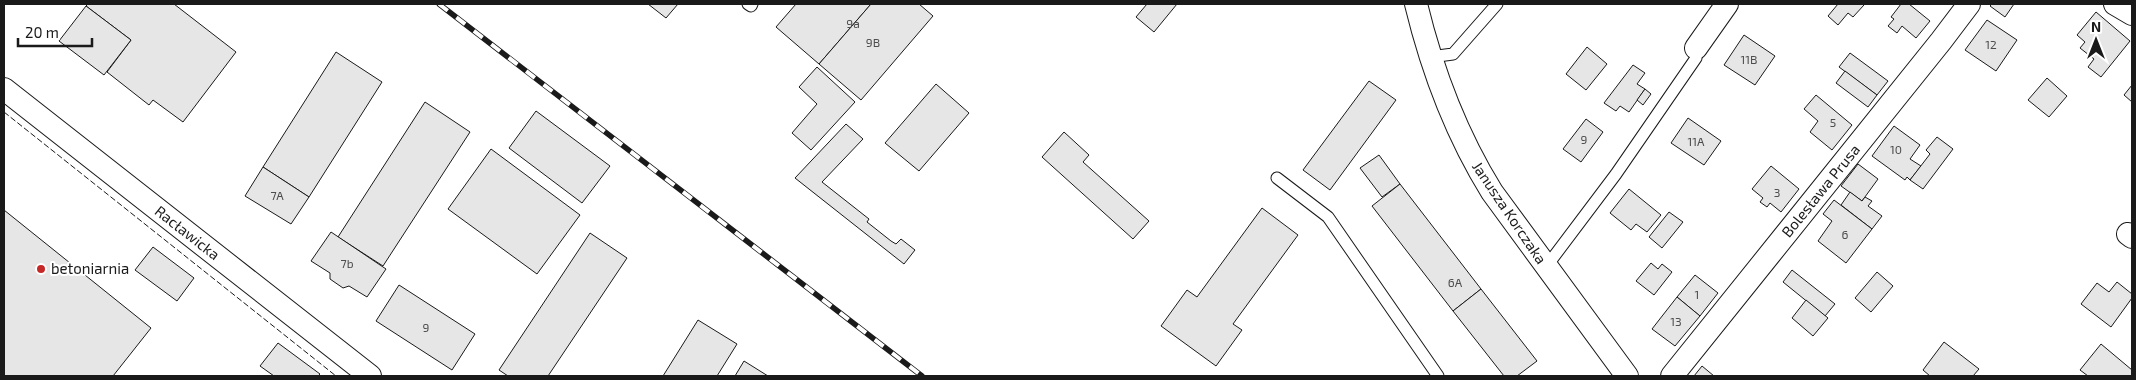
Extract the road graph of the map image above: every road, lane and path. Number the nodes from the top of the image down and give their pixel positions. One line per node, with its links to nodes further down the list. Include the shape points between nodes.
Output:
1 (748, 4): 2 (lane)
2 (752, 4)
3 (1416, 4): 10 (street, Janusza Korczaka)
4 (1497, 4): 10 (lane, via 1453,54)
5 (1728, 4): 9 (street)
6 (1969, 4): 17 (street, Bolesława Prusa)
7 (2115, 4): 8 (street)
8 (2132, 14)
9 (1696, 48): 13 (lane, via 1696,58)
10 (1430, 57): 13 (street, Janusza Korczaka, via 1446,102 1476,167)
11 (4, 89): 14 (street, Racławicka)
12 (1277, 178): 15 (lane, via 1328,218)
13 (1546, 267): 16 (street, Janusza Korczaka)
14 (370, 376)
15 (1438, 376)
16 (1626, 376)
17 (1672, 376)

